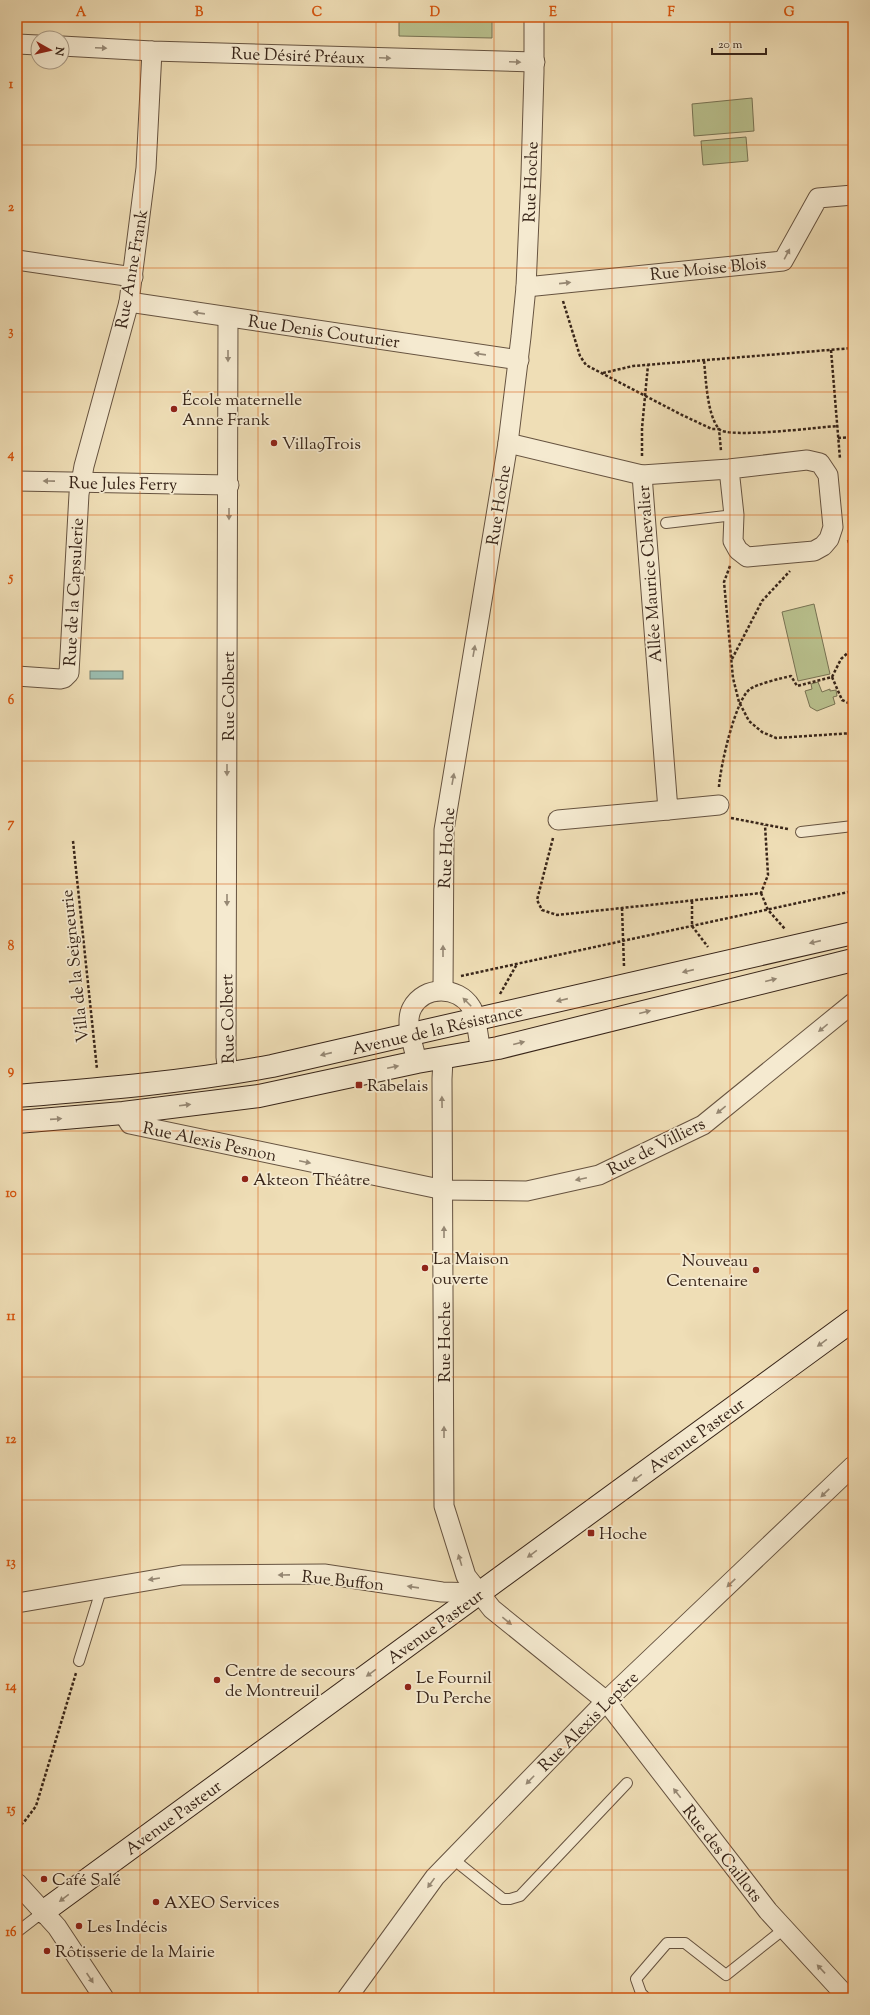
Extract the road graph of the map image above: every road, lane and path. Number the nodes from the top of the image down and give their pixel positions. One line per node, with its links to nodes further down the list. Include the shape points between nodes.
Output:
1 (534, 17): 6 (street, Rue Hoche)
2 (17, 44): 3 (street)
3 (30, 45)
4 (70, 46): 5 (street, Rue Désiré Préaux, one-way to 5)
5 (152, 51): 6 (street, Rue Désiré Préaux, one-way to 6); 9 (street, Rue Anne Frank, via 146,168)
6 (535, 62): 11 (street, Rue Hoche)
7 (853, 195): 10 (street, Rue Moise Blois, one-way to 7, via 783,261 818,198)
8 (17, 260): 9 (street)
9 (133, 277): 12 (street, Rue Anne Frank)
10 (557, 284): 11 (street, Rue Moise Blois); 19 (path, via 580,356 586,365)
11 (526, 287): 16 (street, Rue Hoche)
12 (129, 302): 13 (street, Rue Denis Couturier, one-way to 12); 30 (street, Rue Anne Frank)
13 (228, 317): 16 (street, Rue Denis Couturier, one-way to 13); 31 (street, Rue Colbert, one-way to 31)
14 (853, 348): 15 (path)
15 (831, 350): 17 (path); 21 (path)
16 (519, 360): 25 (street, Rue Hoche)
17 (704, 360): 18 (path); 22 (path, via 710,408)
18 (648, 365): 19 (path); 20 (path)
19 (602, 373): 20 (path)
20 (645, 396): 22 (path, via 712,430); 28 (path)
21 (838, 426): 22 (path, via 742,434 724,433); 24 (path)
22 (719, 430): 27 (path)
23 (853, 437): 24 (path)
24 (838, 438): 26 (path)
25 (508, 443): 28 (street, Allée Maurice Chevalier); 65 (street, Rue Hoche, one-way to 25, via 444,830)
26 (840, 461)
27 (726, 469): 28 (street); 32 (street); 36 (street, via 807,460 820,463 828,475 833,527 829,539 823,546 814,551)
28 (642, 475): 46 (street, Allée Maurice Chevalier)
29 (17, 481): 30 (street, Rue Jules Ferry, one-way to 29)
30 (81, 482): 31 (street, Rue Jules Ferry); 40 (street, Rue de la Capsulerie, via 69,673 60,679)
31 (229, 485): 73 (street, Rue Colbert, one-way to 73, via 226,1025)
32 (734, 515): 33 (lane); 35 (street, via 733,541)
33 (666, 522)
34 (847, 533): 37 (path)
35 (738, 550): 36 (street, via 747,557); 39 (path, via 724,582)
36 (800, 553): 39 (path, via 788,574 762,601)
37 (853, 557)
38 (853, 648): 41 (path, via 841,659)
39 (731, 660): 42 (path)
40 (17, 676)
41 (832, 677): 42 (path, via 797,686 791,676 750,688); 43 (path, via 842,700)
42 (739, 702): 44 (path, via 748,721 762,732 776,738); 45 (path, via 724,757 719,785)
43 (853, 705)
44 (853, 733)
45 (719, 805): 46 (street); 48 (path, via 730,817)
46 (668, 810): 47 (street)
47 (558, 820): 55 (path, via 537,900 542,910 557,915)
48 (765, 825): 50 (path); 53 (path, via 768,875)
49 (853, 826): 50 (lane)
50 (801, 832)
51 (73, 841): 74 (path, Villa de la Seigneurie)
52 (853, 891): 56 (path)
53 (761, 894): 54 (path); 56 (path)
54 (692, 901): 55 (path); 57 (path)
55 (622, 908): 60 (path)
56 (768, 910): 57 (path); 58 (path)
57 (692, 926): 60 (path); 61 (path)
58 (787, 932)
59 (853, 933): 68 (main road, Avenue de la Résistance, one-way to 68)
60 (623, 941): 63 (path); 64 (path)
61 (711, 950)
62 (853, 960): 70 (main road, Avenue de la Résistance, one-way to 62)
63 (517, 964): 65 (path); 66 (path)
64 (624, 970)
65 (443, 985): 68 (street, one-way to 65, via 472,1007); 69 (street, via 420,998 412,1008 409,1020)
66 (499, 995)
67 (853, 1003): 78 (street, Rue de Villiers, one-way to 78, via 703,1125 599,1175 527,1191)
68 (474, 1020): 69 (main road, Avenue de la Résistance); 70 (street)
69 (412, 1034): 72 (street); 73 (main road, Avenue de la Résistance, one-way to 73)
70 (481, 1052): 71 (main road, Avenue de la Résistance)
71 (443, 1059): 72 (main road, Avenue de la Résistance); 78 (street, Rue Hoche, one-way to 71)
72 (417, 1062): 76 (main road, Avenue de la Résistance, one-way to 72, via 259,1096)
73 (228, 1074): 74 (main road, Avenue de la Résistance)
74 (99, 1089): 75 (main road, Avenue de la Résistance)
75 (17, 1096)
76 (127, 1118): 77 (main road, Avenue de la Résistance, one-way to 76); 78 (street, Rue Alexis Pesnon, one-way to 78)
77 (17, 1122)
78 (444, 1190): 82 (street, Rue Hoche, one-way to 78, via 466,1576 444,1506)
79 (853, 1320): 82 (main road, Avenue Pasteur, one-way to 82)
80 (853, 1466): 85 (street, Rue Alexis Lepère, one-way to 85)
81 (102, 1587): 82 (street, Rue Buffon, one-way to 81, via 442,1592 324,1574 182,1575); 83 (street, Rue Buffon); 84 (lane)
82 (480, 1593): 85 (street, one-way to 85, via 492,1609); 90 (main road, Avenue Pasteur, one-way to 90)
83 (17, 1603)
84 (79, 1661): 87 (path, via 36,1806)
85 (606, 1701): 88 (street, Rue Alexis Lepère, one-way to 88); 91 (street, Rue des Caillots, one-way to 85)
86 (627, 1783): 88 (lane, via 520,1896 503,1899)
87 (17, 1828)
88 (453, 1859): 94 (street, Rue Alexis Lepère, one-way to 94, via 435,1877)
89 (17, 1883): 90 (street)
90 (43, 1912): 92 (lane, Avenue Pasteur); 93 (street, one-way to 93, via 57,1927)
91 (784, 1929): 95 (lane, via 726,1975 684,1943 667,1943 636,1979 641,1993); 96 (street, Rue des Caillots, one-way to 91)
92 (17, 1932)
93 (104, 1998)
94 (347, 1998)
95 (646, 1998)
96 (848, 1998)

